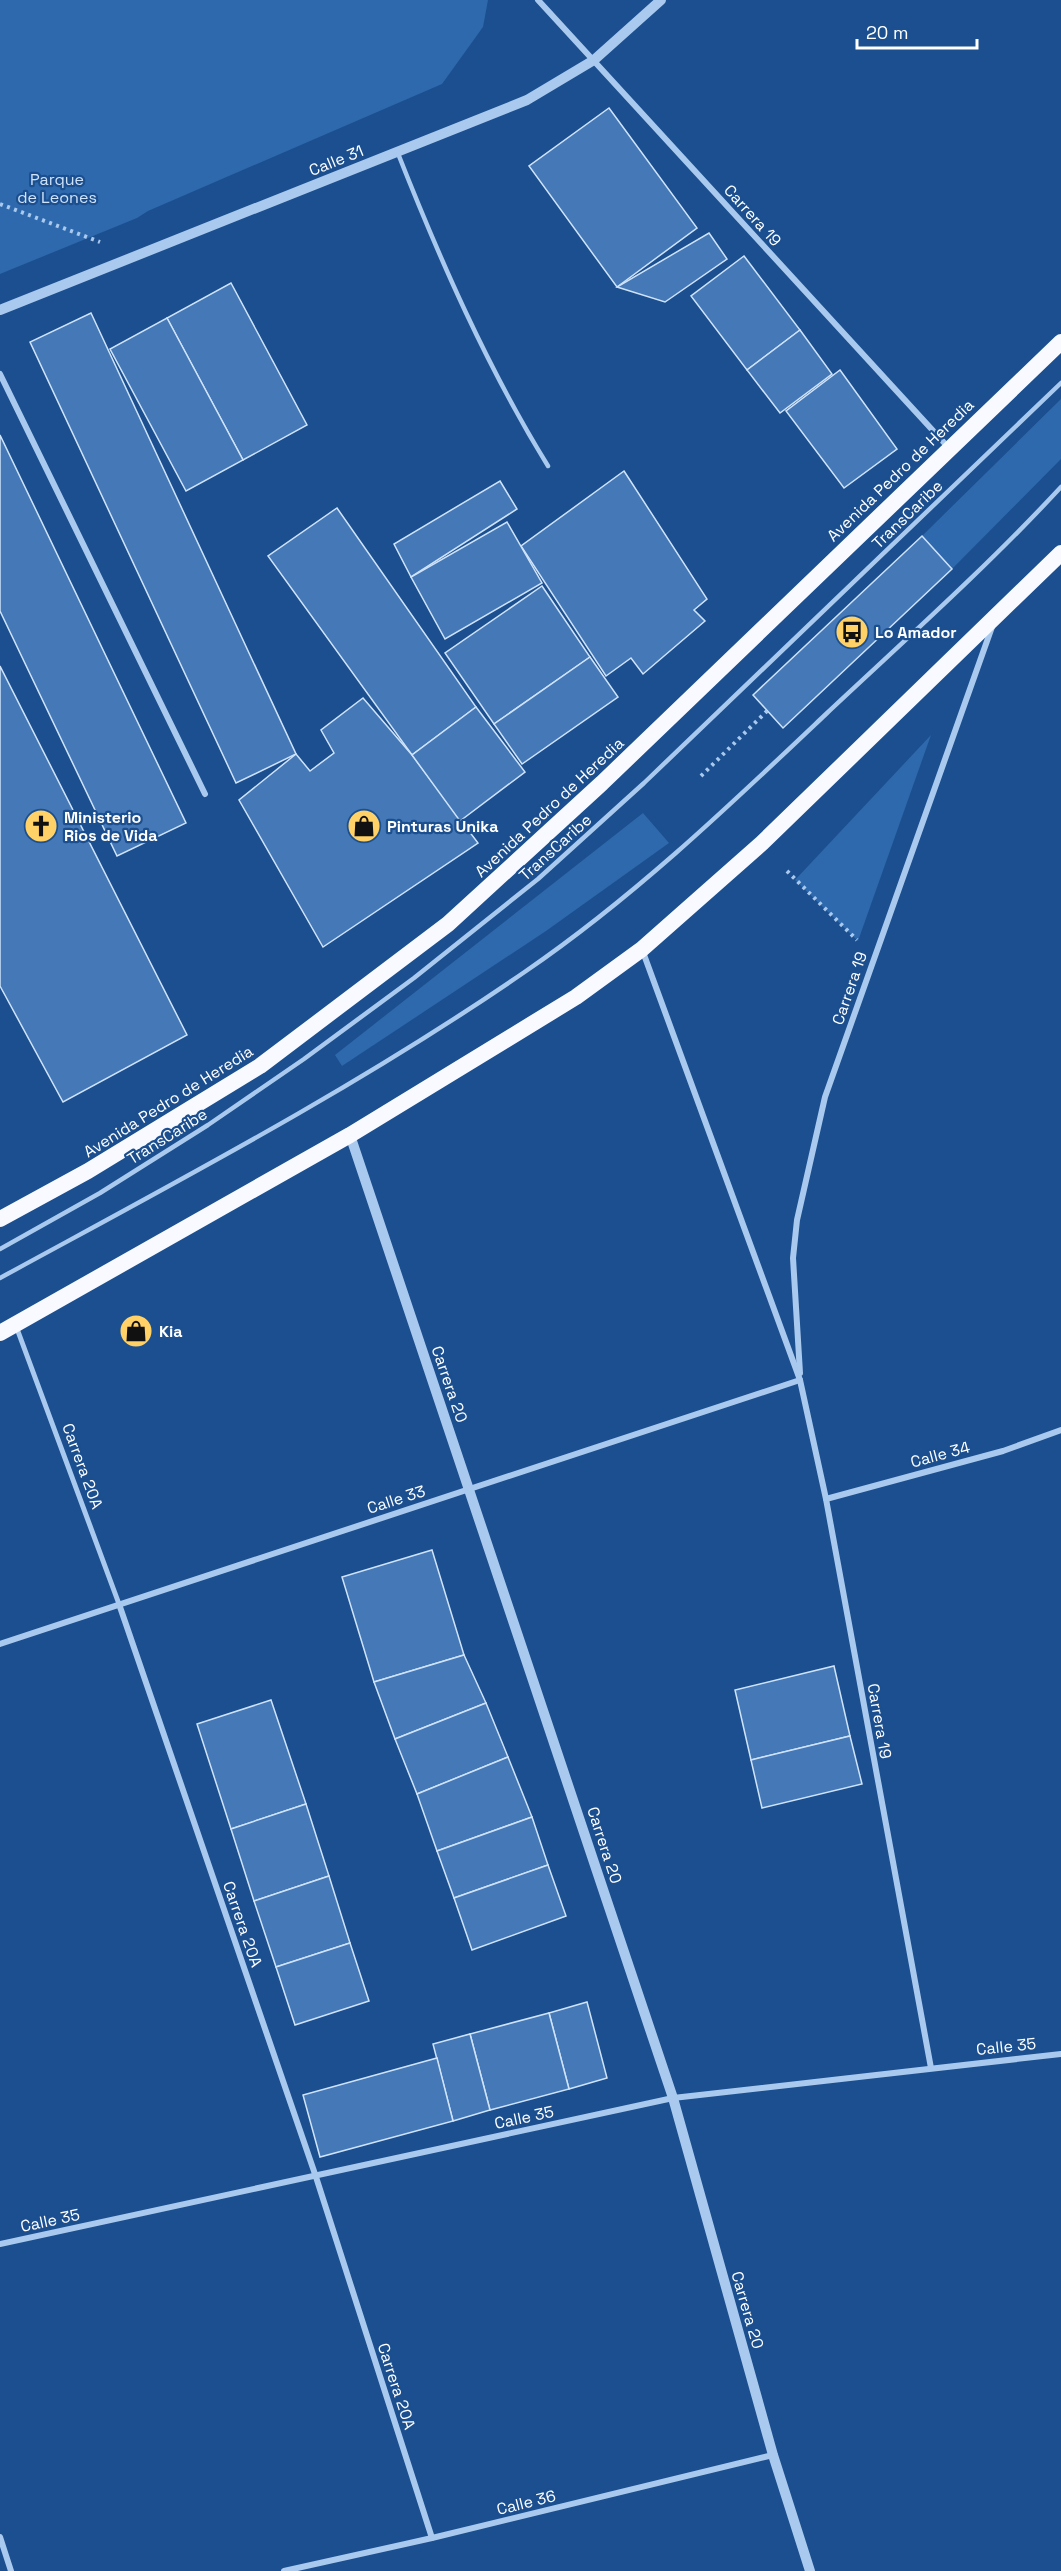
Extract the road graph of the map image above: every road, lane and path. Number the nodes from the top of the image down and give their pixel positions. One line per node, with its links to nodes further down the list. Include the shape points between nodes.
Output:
1 (538, 0): 3 (street, Carrera 19)
2 (661, 0): 3 (street, Calle 31)
3 (594, 60): 4 (street, Calle 31, via 527,100); 11 (street, Carrera 19)
4 (397, 151): 6 (street, Calle 31); 12 (lane, via 462,305 515,413)
5 (0, 204): 6 (path, via 92,237)
6 (129, 258): 7 (street, Calle 31)
7 (0, 309)
8 (1061, 342): 11 (highway, Avenida Pedro de Heredia)
9 (0, 374): 18 (street)
10 (1061, 383): 24 (lane, TransCaribe, via 644,783 538,879 414,978 208,1125 100,1193)
11 (948, 448): 23 (highway, Avenida Pedro de Heredia, via 602,783 448,924 260,1066 88,1172)
12 (548, 465)
13 (1061, 487): 25 (lane, via 728,806 591,923 528,970 332,1096)
14 (1061, 553): 15 (highway)
15 (995, 618): 20 (highway, via 762,843); 21 (street, Carrera 19)
16 (767, 711): 17 (path)
17 (701, 776)
18 (205, 794)
19 (787, 871): 21 (path)
20 (642, 949): 22 (highway, via 576,997); 28 (street, Carrera 19)
21 (874, 957): 28 (street, Carrera 19, via 825,1097 797,1220 793,1258)
22 (350, 1135): 26 (highway); 30 (street, Carrera 20)
23 (0, 1219)
24 (0, 1249)
25 (0, 1278)
26 (15, 1324): 27 (highway); 32 (street, Carrera 20A)
27 (0, 1333)
28 (800, 1380): 30 (street, Calle 33); 31 (street, Carrera 19)
29 (1061, 1430): 31 (street, Calle 34, via 1003,1451)
30 (470, 1489): 32 (street, Calle 33); 36 (street, Carrera 20)
31 (826, 1499): 35 (street, Carrera 19)
32 (119, 1604): 33 (street, Calle 33); 37 (street, Carrera 20A)
33 (0, 1644)
34 (1061, 2054): 35 (street, Calle 35)
35 (931, 2068): 36 (street, Calle 35)
36 (674, 2098): 37 (street, Calle 35); 39 (street, Carrera 20)
37 (316, 2176): 38 (street, Calle 35); 41 (street, Carrera 20A)
38 (0, 2244)
39 (773, 2455): 41 (street, Calle 36); 44 (street, Carrera 20)
40 (0, 2537): 42 (street)
41 (432, 2538): 43 (street, Calle 36)
42 (11, 2571)
43 (284, 2571)
44 (810, 2571)

